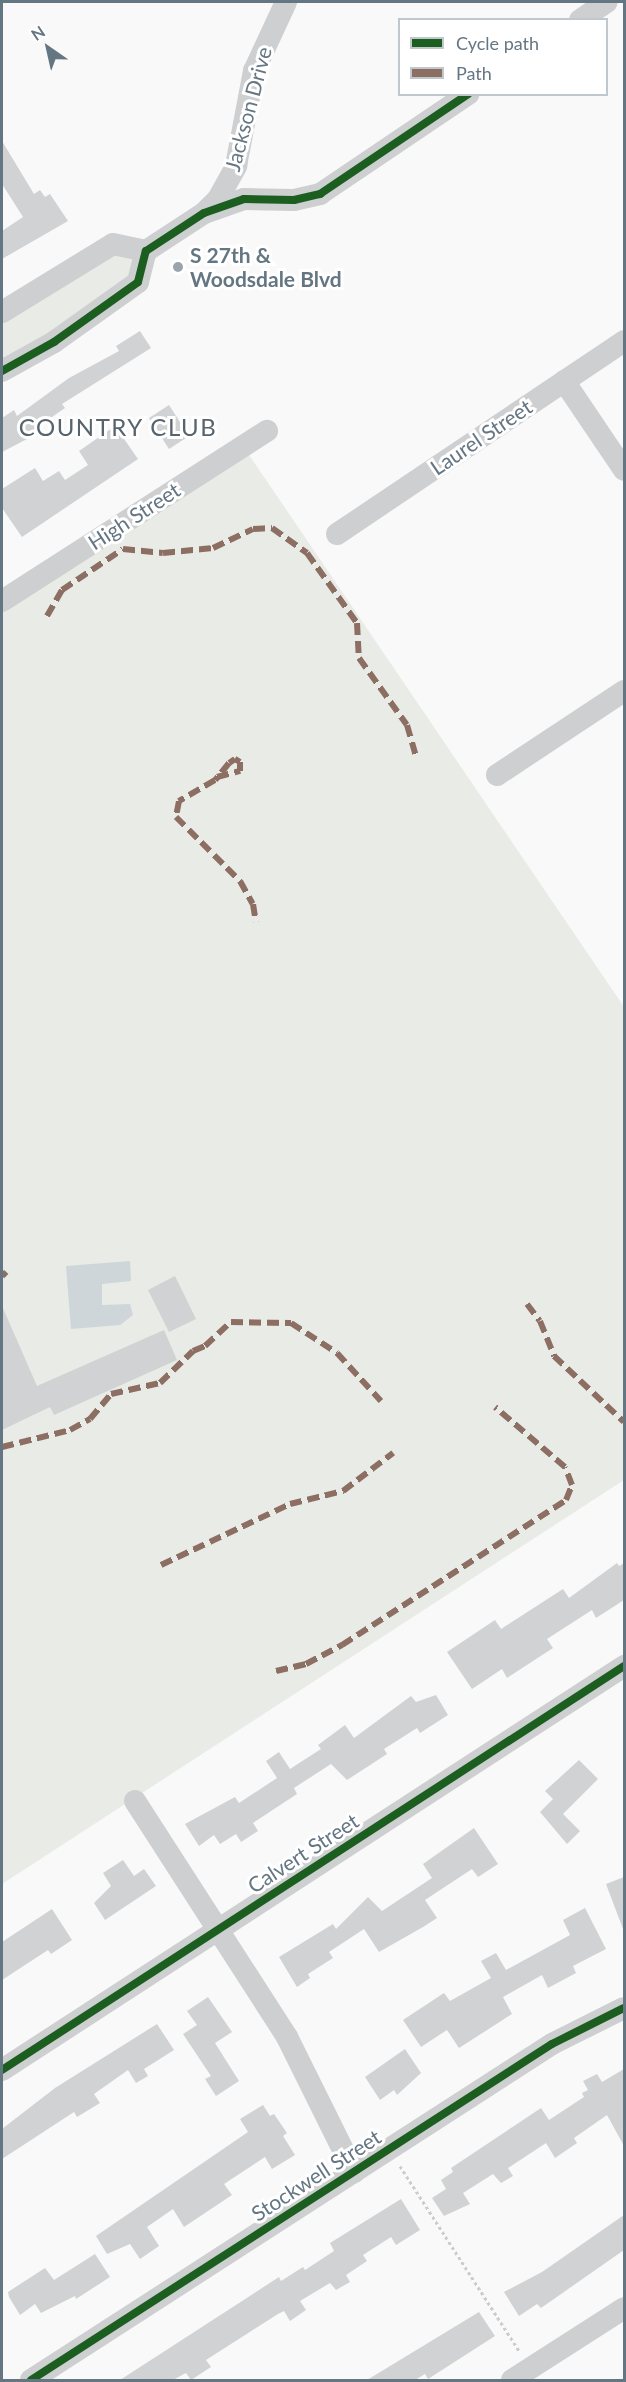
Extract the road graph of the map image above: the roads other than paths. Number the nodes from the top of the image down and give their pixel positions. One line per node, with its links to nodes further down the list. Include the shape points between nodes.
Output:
1 (286, 2): 5 (street, Jackson Drive, via 254,71 236,166 218,200)
2 (607, 2): 3 (street)
3 (583, 18)
4 (465, 96): 5 (street, via 320,194 294,200 244,199)
5 (204, 213): 6 (street)
6 (146, 251): 7 (street, via 113,244); 9 (street, via 138,282 54,342)
7 (2, 312)
8 (624, 341): 10 (street, Laurel Street)
9 (2, 371)
10 (564, 381): 12 (street); 13 (street, Laurel Street)
11 (267, 431): 14 (street, High Street)
12 (624, 470)
13 (337, 534)
14 (2, 601)
15 (624, 691): 16 (street)
16 (497, 775)
17 (624, 1666): 19 (street, Calvert Street)
18 (135, 1801): 19 (street)
19 (218, 1929): 21 (street, Calvert Street); 22 (street, via 303,2063)
20 (624, 2008): 22 (street, Stockwell Street, via 552,2044)
21 (2, 2070)
22 (354, 2172): 24 (street, Stockwell Street)
23 (624, 2308): 25 (street)
24 (32, 2380)
25 (512, 2380)

